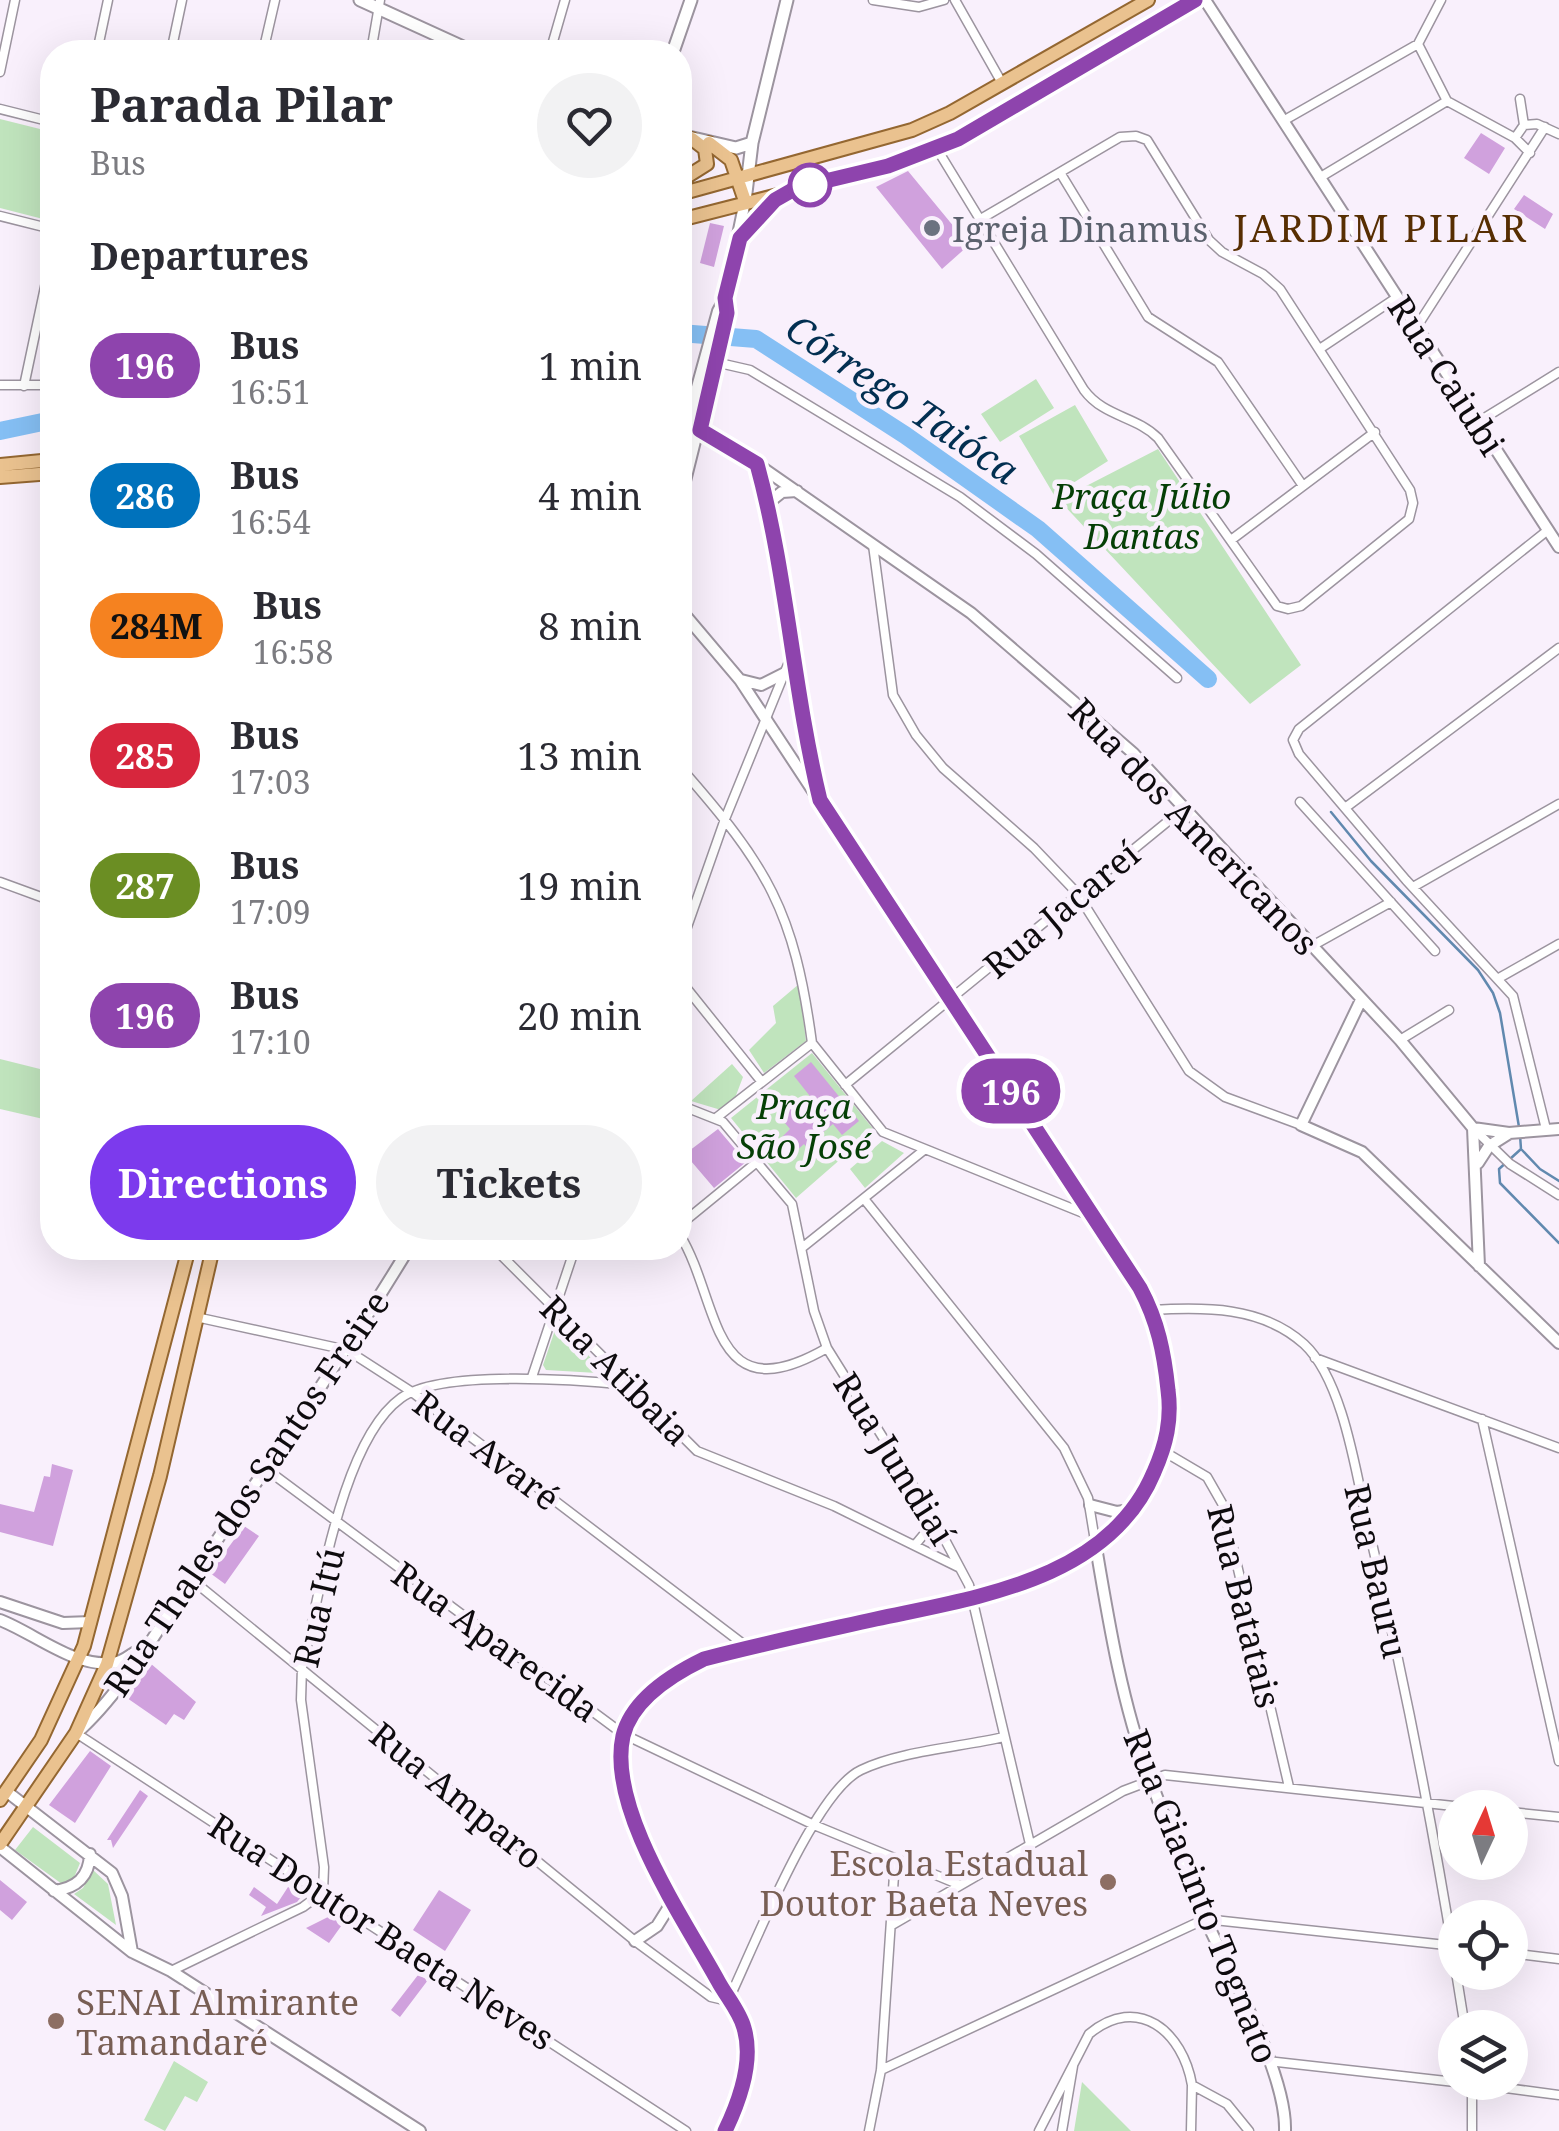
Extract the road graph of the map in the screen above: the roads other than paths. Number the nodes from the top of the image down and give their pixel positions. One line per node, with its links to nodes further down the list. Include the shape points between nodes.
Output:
1 (16, 0): 25 (street)
2 (108, 0): 17 (street)
3 (182, 0): 18 (street)
4 (275, 0): 19 (street)
5 (360, 0): 16 (main road)
6 (565, 0): 22 (street)
7 (692, 0): 23 (main road)
8 (788, 0): 39 (main road)
9 (873, 0): 10 (street, via 919,7)
10 (944, 0)
11 (954, 0): 26 (street)
12 (1148, 0): 26 (main road)
13 (1195, 0): 40 (main road)
14 (1205, 0): 31 (street, Rua Caiubi)
15 (1441, 0): 24 (street)
16 (379, 4): 20 (street); 21 (main road)
17 (100, 40)
18 (174, 40)
19 (266, 40)
20 (373, 40)
21 (450, 40)
22 (553, 40)
23 (677, 40)
24 (1418, 44): 28 (street); 31 (street)
25 (0, 72)
26 (1003, 84): 44 (main road, via 880,142)
27 (1520, 98): 32 (street)
28 (1447, 100): 36 (street); 45 (street)
29 (0, 109): 30 (street)
30 (40, 119)
31 (1283, 121): 45 (street, Rua Caiubi)
32 (1524, 125): 33 (street); 36 (street)
33 (1545, 127): 34 (street); 41 (street)
34 (1559, 134)
35 (692, 138): 38 (main road)
36 (1515, 138): 41 (street)
37 (692, 141): 43 (main road, via 708,162)
38 (709, 142): 39 (main road, via 736,148); 44 (main road)
39 (752, 143): 44 (main road)
40 (937, 148): 46 (main road); 51 (street)
41 (1530, 153): 56 (street)
42 (1060, 174): 51 (street); 58 (street, via 1120,137 1147,140 1209,240 1276,284); 75 (street, via 1148,317 1218,362)
43 (692, 175)
44 (742, 175): 47 (main road); 48 (main road)
45 (1320, 178): 54 (street, Rua Caiubi)
46 (796, 188): 48 (main road); 53 (main road)
47 (692, 190)
48 (745, 200): 50 (main road); 53 (street)
49 (0, 216): 52 (street)
50 (692, 216)
51 (979, 220): 80 (street, via 1090,399 1152,432)
52 (40, 226)
53 (740, 238): 57 (street)
54 (1396, 298): 56 (street, Rua Caiubi); 58 (street)
55 (40, 311): 63 (street)
56 (1416, 328): 65 (street, Rua Caiubi)
57 (716, 339): 59 (street); 64 (street)
58 (1321, 348): 68 (street)
59 (715, 362): 67 (street); 87 (street, via 750,370 960,497)
60 (1559, 372): 65 (street)
61 (0, 385): 63 (street)
62 (40, 385): 63 (street)
63 (24, 386)
64 (692, 409)
65 (1478, 422): 79 (street, Rua Caiubi)
66 (692, 428): 67 (street, Rua dos Americanos)
67 (700, 430): 69 (street); 71 (street, Rua dos Americanos)
68 (1375, 432): 75 (street); 80 (street, via 1410,490 1406,522 1293,609 1273,601)
69 (692, 458)
70 (40, 461): 72 (main road)
71 (757, 464): 76 (street, Rua dos Americanos); 77 (street)
72 (0, 465)
73 (40, 474): 74 (main road)
74 (0, 478)
75 (1303, 486): 80 (street)
76 (798, 491): 77 (street, via 782,492); 81 (street, Rua dos Americanos)
77 (768, 503): 85 (street)
78 (1559, 522): 79 (street)
79 (1548, 530): 82 (street, Rua Caiubi); 94 (street, via 1294,736 1299,754)
80 (1231, 540)
81 (874, 546): 95 (street, Rua dos Americanos, via 971,613 1098,720); 99 (street, via 884,651 903,717 943,768)
82 (1559, 547)
83 (692, 623): 88 (street)
84 (1559, 648): 94 (street)
85 (792, 653): 86 (street); 91 (street)
86 (784, 673): 88 (street, via 760,684); 89 (street)
87 (1177, 678)
88 (740, 680): 89 (street)
89 (765, 718): 91 (street); 96 (street)
90 (692, 781): 96 (street)
91 (820, 800): 109 (street)
92 (1300, 802): 101 (street)
93 (1559, 804): 98 (street)
94 (1344, 808): 98 (street)
95 (1183, 809): 99 (street, Rua Jacareí); 104 (street, Rua dos Americanos)
96 (725, 818): 102 (street); 112 (street, via 754,856 784,917 800,963)
97 (0, 882): 100 (street)
98 (1413, 887): 106 (street)
99 (1077, 893): 109 (street, Rua Jacareí); 117 (street, via 1190,1071 1225,1097)
100 (40, 897)
101 (1391, 902): 104 (street); 105 (street)
102 (692, 912)
103 (1559, 944): 106 (street)
104 (1310, 947): 108 (street, Rua dos Americanos)
105 (1436, 952)
106 (1499, 978): 120 (street, via 1519,1008)
107 (692, 995): 113 (street)
108 (1361, 1000): 111 (street, Rua dos Americanos); 117 (street)
109 (952, 1001): 114 (street, Rua Jacareí); 129 (street)
110 (1448, 1010): 111 (street)
111 (1400, 1040): 118 (street, Rua dos Americanos)
112 (812, 1043): 113 (street); 114 (street)
113 (761, 1081): 116 (street)
114 (845, 1085): 123 (street, via 883,1132)
115 (692, 1109): 116 (street)
116 (716, 1118): 124 (street)
117 (1302, 1125): 137 (street, via 1362,1152)
118 (1473, 1128): 121 (street); 122 (street); 125 (street)
119 (1559, 1129): 120 (street)
120 (1546, 1130): 121 (street)
121 (1511, 1134): 122 (street)
122 (1489, 1146): 125 (street); 126 (street)
123 (924, 1150): 127 (street); 129 (street)
124 (757, 1162): 128 (street); 130 (street, via 792,1204)
125 (1477, 1166): 137 (street)
126 (1559, 1196)
127 (864, 1200): 130 (street); 152 (street, Rua Giacinto Tognato, via 1064,1448)
128 (692, 1216)
129 (1094, 1218): 139 (street)
130 (803, 1247): 142 (street, Rua Jundiaí)
131 (186, 1260): 163 (main road)
132 (210, 1260): 140 (main road)
133 (402, 1260): 143 (street, Rua Thales dos Santos Freire)
134 (506, 1260): 138 (street, Rua Atibaia)
135 (571, 1260): 138 (street)
136 (690, 1260): 142 (street, via 720,1337 738,1357 781,1369)
137 (1478, 1266): 141 (street)
138 (555, 1309): 145 (street); 146 (street, Rua Atibaia)
139 (1152, 1310): 144 (street, via 1235,1311 1287,1333); 150 (street, via 1170,1406)
140 (196, 1317): 143 (street, Rua Avaré); 167 (main road)
141 (1559, 1344)
142 (827, 1348): 154 (street, Rua Jundiaí)
143 (346, 1350): 147 (street, Rua Avaré); 151 (street, Rua Thales dos Santos Freire)
144 (1315, 1358): 148 (street); 176 (street, Rua Bauru, via 1346,1432)
145 (532, 1377): 146 (street); 147 (street)
146 (629, 1385): 156 (street, Rua Atibaia, via 712,1459)
147 (412, 1392): 155 (street, Rua Itú, via 366,1438); 165 (street, Rua Avaré)
148 (1482, 1419): 149 (street); 172 (street)
149 (1559, 1448)
150 (1163, 1451): 153 (street); 174 (street, Rua Batatais, via 1207,1477 1223,1505)
151 (266, 1469): 155 (street, Rua Aparecida); 159 (street, Rua Thales dos Santos Freire)
152 (1090, 1505): 153 (street); 157 (street, Rua Giacinto Tognato)
153 (1131, 1510): 157 (street)
154 (936, 1521): 156 (street); 158 (street, Rua Jundiaí)
155 (337, 1524): 168 (street, Rua Itú); 170 (street, Rua Aparecida)
156 (915, 1545): 158 (street, Rua Atibaia)
157 (1096, 1546): 160 (street, via 1056,1570); 173 (street, Rua Giacinto Tognato, via 1125,1698)
158 (962, 1570): 160 (street, Rua Jundiaí)
159 (191, 1580): 164 (street, Rua Thales dos Santos Freire); 168 (street, Rua Amparo)
160 (974, 1598): 165 (street); 171 (street, Rua Jundiaí)
161 (0, 1602): 163 (street, via 64,1623)
162 (0, 1620): 166 (street)
163 (90, 1622): 166 (main road)
164 (145, 1645): 167 (street); 169 (street, Rua Thales dos Santos Freire)
165 (747, 1647): 170 (street, via 676,1673 650,1694)
166 (79, 1657): 167 (street); 175 (main road, via 41,1740)
167 (108, 1664): 169 (main road)
168 (302, 1667): 188 (street, Rua Itú); 193 (street, Rua Amparo)
169 (76, 1733): 178 (main road); 188 (street, Rua Doutor Baeta Neves)
170 (624, 1734): 181 (street, Rua Aparecida); 189 (street, via 632,1819)
171 (1004, 1737): 181 (street, via 859,1771 842,1782); 182 (street, Rua Jundiaí)
172 (1559, 1761)
173 (1150, 1778): 174 (street, via 1179,1774); 182 (street); 191 (street, Rua Giacinto Tognato)
174 (1289, 1787): 176 (street)
175 (3, 1795): 178 (street)
176 (1427, 1803): 177 (street); 190 (street, Rua Bauru)
177 (1438, 1804)
178 (28, 1807): 183 (main road); 184 (street)
179 (1528, 1814): 180 (street)
180 (1559, 1817)
181 (814, 1824): 185 (street, Rua Aparecida); 199 (street)
182 (1030, 1844): 186 (street)
183 (0, 1846): 187 (street)
184 (90, 1854): 187 (street, via 80,1881); 195 (street, via 116,1879)
185 (895, 1860): 186 (street, Rua Aparecida); 192 (street)
186 (960, 1885): 192 (street)
187 (54, 1891): 195 (street)
188 (323, 1892): 198 (street); 209 (street, Rua Doutor Baeta Neves)
189 (674, 1899): 193 (street, via 657,1926); 199 (street)
190 (1445, 1900)
191 (1206, 1918): 194 (street); 200 (street, Rua Giacinto Tognato); 202 (street)
192 (892, 1925): 202 (street)
193 (635, 1941): 199 (street, Rua Amparo, via 711,1997)
194 (1438, 1944)
195 (132, 1952): 198 (street)
196 (1528, 1955): 197 (street)
197 (1559, 1959)
198 (171, 1970): 208 (street)
199 (728, 2001): 210 (street, via 744,2026 747,2054)
200 (1268, 2061): 203 (street); 216 (street, Rua Giacinto Tognato)
201 (1073, 2062): 204 (street, via 1099,2026 1140,2018 1176,2041); 212 (street); 213 (street)
202 (881, 2070): 211 (street)
203 (1438, 2080)
204 (1192, 2086): 214 (street); 215 (street, via 1227,2104)
205 (1528, 2091): 206 (street)
206 (1559, 2095)
207 (1472, 2100): 217 (street)
208 (420, 2131)
209 (686, 2131)
210 (725, 2131)
211 (869, 2131)
212 (1039, 2131)
213 (1062, 2131)
214 (1191, 2131)
215 (1249, 2131)
216 (1285, 2131)
217 (1472, 2131)

